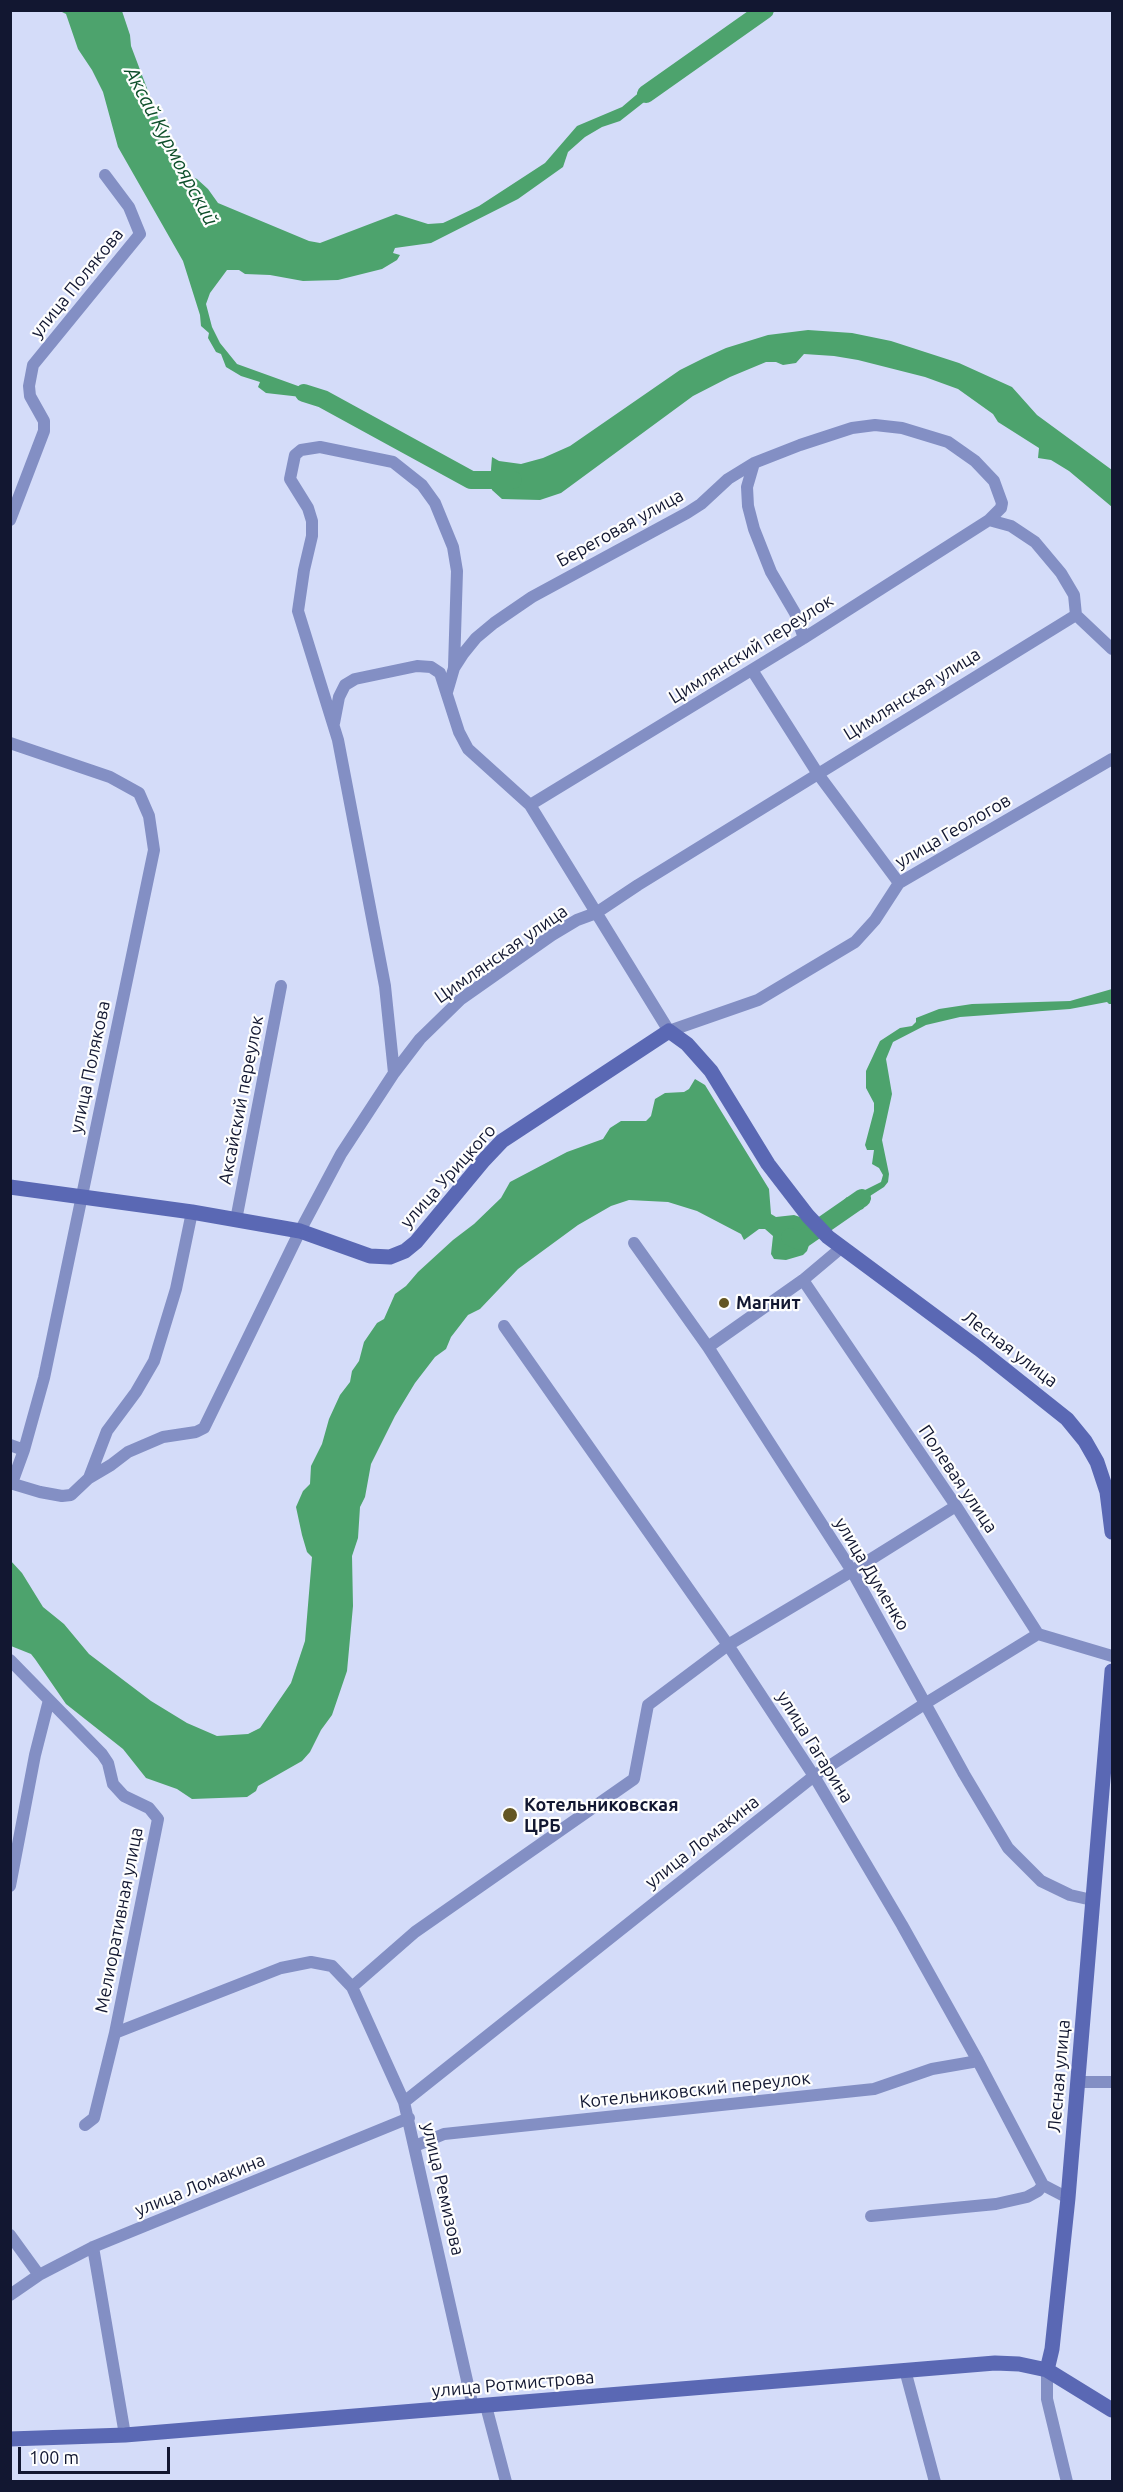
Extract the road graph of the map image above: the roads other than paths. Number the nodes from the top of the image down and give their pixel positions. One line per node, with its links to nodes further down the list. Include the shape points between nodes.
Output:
1 (105, 175): 3 (street, улица Полякова, via 129,207 140,234 33,365 30,396 44,421 44,431)
2 (754, 463): 4 (street, Береговая улица, via 852,428 875,426 924,433 948,442 994,481 1002,503); 6 (street, via 747,488 751,518 771,572 795,613); 8 (street, Береговая улица, via 687,513 531,597 476,638)
3 (10, 520)
4 (988, 520): 5 (street, via 1011,526 1035,542 1074,595); 6 (street, Цимлянский переулок)
5 (1076, 615): 7 (street); 14 (street, Цимлянская улица)
6 (804, 638): 9 (street, Цимлянский переулок)
7 (1113, 649)
8 (454, 668): 10 (street, Береговая улица); 11 (street, via 457,571 453,547 435,503 422,485 393,462 320,447 301,450 295,455 290,479 308,508 312,537 298,611)
9 (752, 670): 14 (street); 15 (street, Цимлянский переулок)
10 (447, 692): 11 (street, via 440,673 431,667 417,666 355,679 345,685 339,696); 15 (street, via 468,749)
11 (334, 723): 20 (street, via 385,986)
12 (10, 743): 22 (street, улица Полякова, via 129,786 144,801 152,832 154,850)
13 (1113, 759): 16 (street, улица Геологов)
14 (818, 774): 16 (street); 17 (street, Цимлянская улица)
15 (530, 805): 17 (street)
16 (899, 883): 19 (street, улица Геологов, via 855,942 758,1000)
17 (596, 913): 19 (street); 20 (street, Цимлянская улица, via 552,934 462,999 433,1024)
18 (281, 986): 24 (street, Аксайский переулок)
19 (669, 1031): 25 (street, улица Урицкого, via 502,1141 405,1251 378,1258); 27 (street, Лесная улица, via 711,1071 768,1164 808,1216)
20 (394, 1073): 25 (street, Цимлянская улица, via 341,1154)
21 (10, 1188): 22 (street, улица Урицкого)
22 (81, 1196): 23 (street, улица Урицкого); 32 (street, улица Полякова, via 44,1378)
23 (192, 1212): 24 (street, улица Урицкого); 33 (street, via 176,1289 154,1361 107,1431)
24 (236, 1220): 25 (street, улица Урицкого)
25 (300, 1231): 33 (street, Цимлянская улица, via 204,1428 163,1437 128,1452)
26 (634, 1243): 30 (street, улица Думенко)
27 (841, 1248): 28 (street); 36 (street, Лесная улица, via 1067,1419 1097,1462 1107,1492)
28 (803, 1280): 30 (street); 35 (street, Полевая улица)
29 (504, 1326): 39 (street, улица Гагарина)
30 (708, 1347): 37 (street, улица Думенко)
31 (10, 1444): 32 (street)
32 (24, 1450): 34 (street, улица Полякова)
33 (89, 1478): 34 (street, Цимлянская улица, via 71,1495 62,1496)
34 (11, 1483)
35 (956, 1506): 37 (street); 38 (street, Полевая улица)
36 (1113, 1532)
37 (852, 1571): 39 (street); 44 (street, улица Думенко)
38 (1038, 1634): 40 (street); 44 (street, улица Ломакина)
39 (728, 1645): 45 (street, улица Гагарина); 48 (street, via 648,1705 634,1779 415,1932)
40 (1113, 1656)
41 (10, 1660): 43 (street, Мелиоративная улица)
42 (1113, 1671): 47 (street, Лесная улица)
43 (49, 1700): 46 (street, via 34,1755); 49 (street, Мелиоративная улица, via 102,1754 113,1784 124,1796 149,1808 158,1819)
44 (926, 1703): 45 (street, улица Ломакина); 47 (street, улица Думенко, via 1008,1848 1041,1881)
45 (814, 1776): 50 (street, улица Гагарина); 53 (street, улица Ломакина)
46 (10, 1886)
47 (1092, 1900): 51 (street, Лесная улица)
48 (352, 1987): 49 (street, Мелиоративная улица, via 332,1966 311,1962 281,1968); 53 (street, улица Ремизова)
49 (115, 2033): 55 (street, Мелиоративная улица, via 94,2118)
50 (978, 2061): 56 (street, Котельниковский переулок, via 932,2069 874,2089 444,2134); 57 (street, улица Гагарина)
51 (1077, 2082): 52 (street); 58 (street, Лесная улица)
52 (1113, 2082)
53 (404, 2102): 54 (street, улица Ремизова)
54 (409, 2118): 56 (street, улица Ремизова); 61 (street, улица Ломакина)
55 (86, 2125)
56 (415, 2146): 66 (street, улица Ремизова)
57 (1043, 2185): 58 (street); 59 (street, via 1027,2197 996,2205)
58 (1068, 2198): 65 (street, Лесная улица)
59 (871, 2216)
60 (10, 2235): 62 (street)
61 (93, 2247): 62 (street, улица Ломакина); 68 (street)
62 (39, 2275): 63 (street, улица Ломакина)
63 (10, 2295)
64 (905, 2370): 65 (street, улица Ротмистрова, via 995,2363); 66 (street, улица Ротмистрова); 71 (street)
65 (1047, 2370): 67 (street, улица Ротмистрова); 72 (street, Лесная улица, via 1047,2398)
66 (479, 2406): 68 (street, улица Ротмистрова); 70 (street, улица Ремизова)
67 (1113, 2410)
68 (125, 2435): 69 (street, улица Ротмистрова)
69 (10, 2439)
70 (506, 2481)
71 (935, 2481)
72 (1066, 2481)

